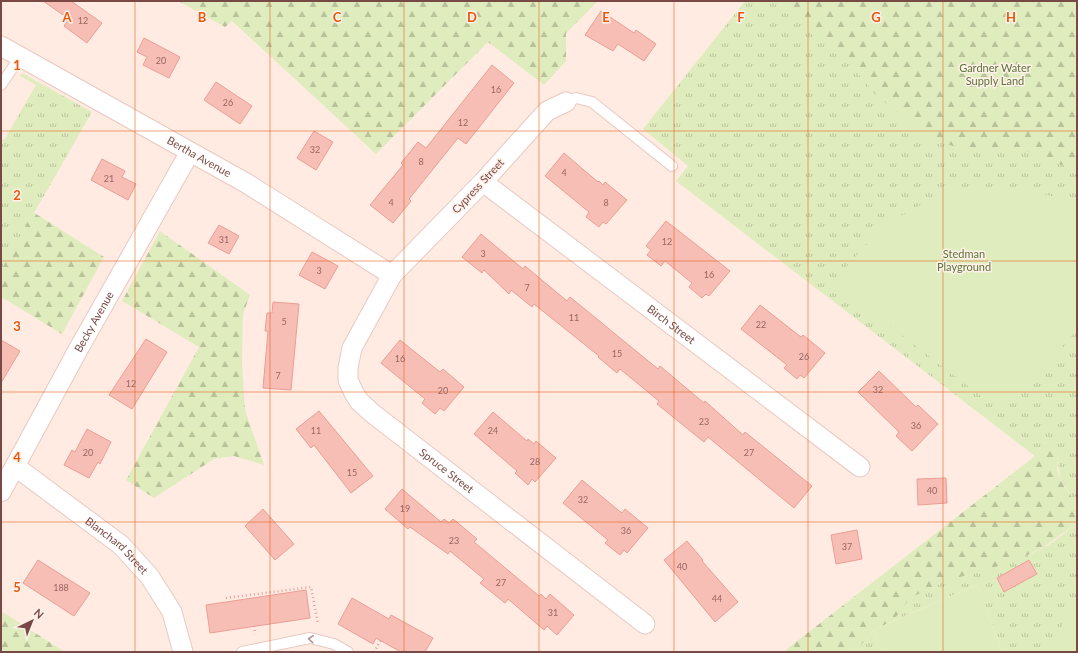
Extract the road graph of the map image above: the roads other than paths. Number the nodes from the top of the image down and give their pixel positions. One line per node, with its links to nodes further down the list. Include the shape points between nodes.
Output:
1 (1, 46): 2 (street, Bertha Avenue)
2 (20, 57): 3 (lane); 5 (street, Bertha Avenue)
3 (1, 85)
4 (566, 102): 6 (lane, via 576,98 592,102); 7 (street, Cypress Street, via 547,111)
5 (190, 152): 8 (street, Bertha Avenue, via 252,186); 9 (street, Becky Avenue, via 79,348)
6 (672, 166)
7 (483, 182): 8 (street, Cypress Street); 10 (street, Birch Street)
8 (392, 275): 12 (street, Spruce Street, via 352,348 348,376 359,401)
9 (16, 467): 11 (street, Becky Avenue); 13 (street, Blanchard Street, via 121,545 150,577 172,612)
10 (860, 467)
11 (1, 492)
12 (645, 624)
13 (183, 652)
14 (242, 652): 15 (lane, one-way to 14, via 334,644 310,638)
15 (348, 652)

